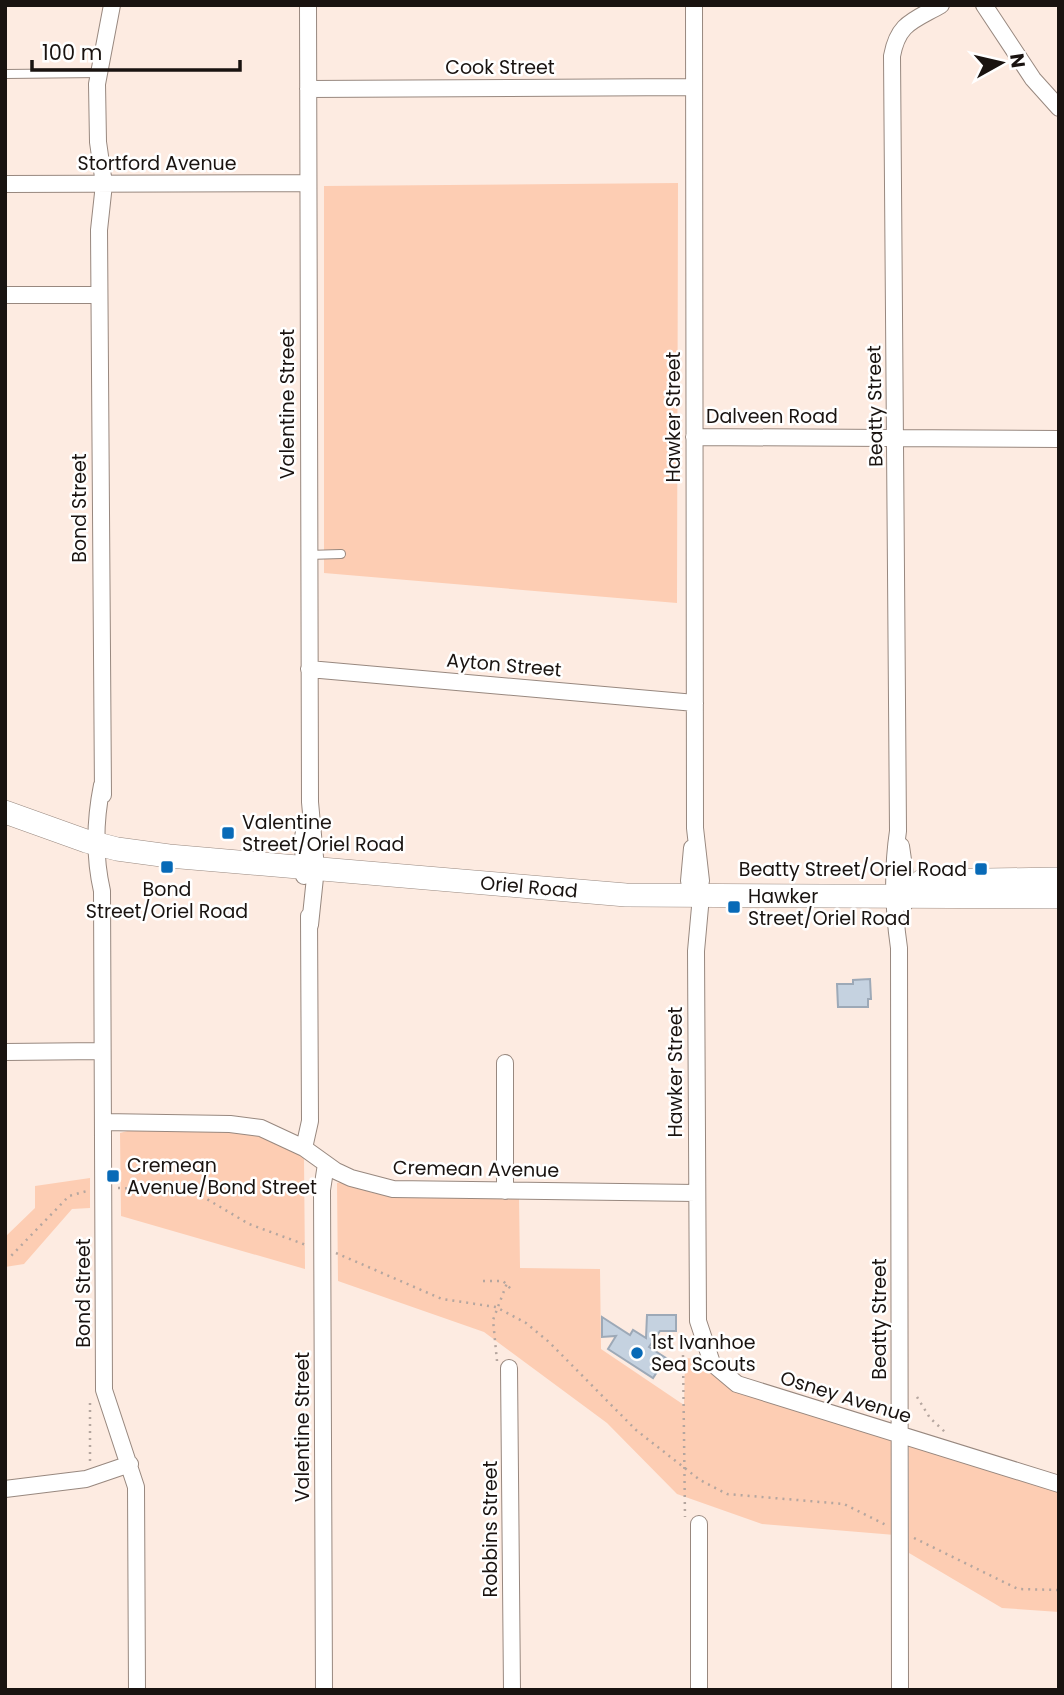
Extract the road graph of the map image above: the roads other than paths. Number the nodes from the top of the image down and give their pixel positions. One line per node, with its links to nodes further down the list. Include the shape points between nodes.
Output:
1 (112, 5): 7 (street, Bond Street)
2 (308, 5): 9 (street, Valentine Street)
3 (694, 5): 8 (street, Hawker Street)
4 (941, 5): 17 (street, Beatty Street, via 901,31 892,57)
5 (984, 5): 10 (street, via 1033,79)
6 (5, 74): 7 (lane)
7 (100, 74): 13 (street, Bond Street)
8 (693, 88): 9 (street, Cook Street); 16 (street, Hawker Street)
9 (308, 89): 11 (street, Valentine Street)
10 (1059, 108)
11 (308, 183): 13 (street, Stortford Avenue); 20 (street, Valentine Street)
12 (5, 184): 13 (street, Stortford Avenue)
13 (98, 184): 15 (street, Bond Street)
14 (5, 295): 15 (street)
15 (99, 295): 24 (street, Bond Street, via 102,785 97,815)
16 (694, 437): 17 (street, Dalveen Road); 22 (street, Hawker Street)
17 (896, 437): 18 (street, Dalveen Road); 28 (street, Beatty Street)
18 (1059, 439)
19 (341, 554): 20 (lane)
20 (308, 555): 21 (street, Valentine Street)
21 (309, 669): 22 (street, Ayton Street); 25 (street, Valentine Street)
22 (695, 703): 27 (street, Hawker Street)
23 (6, 812): 24 (main road, Oriel Road)
24 (102, 838): 25 (main road, Oriel Road, via 164,840); 30 (street, Bond Street, via 97,871 102,891)
25 (309, 860): 27 (main road, Oriel Road, via 614,879); 34 (street, Valentine Street, via 310,1121)
26 (1059, 879): 28 (main road, Oriel Road)
27 (695, 889): 28 (main road, Oriel Road); 37 (street, Hawker Street)
28 (899, 889): 29 (main road, Oriel Road); 39 (street, Beatty Street)
29 (1059, 897)
30 (102, 1051): 31 (street); 33 (street, Bond Street)
31 (5, 1052)
32 (505, 1063): 36 (street)
33 (103, 1122): 34 (street, Cremean Avenue, via 249,1125); 40 (street, Bond Street, via 110,1189 104,1390)
34 (304, 1147): 35 (street, Cremean Avenue)
35 (327, 1164): 36 (street, Cremean Avenue, via 380,1187); 45 (street, Valentine Street, via 322,1190)
36 (505, 1191): 37 (street, Cremean Avenue)
37 (695, 1194): 39 (street, Osney Avenue, via 698,1321 712,1363 737,1384)
38 (503, 1366): 46 (street, Robbins Street)
39 (901, 1436): 41 (street, Osney Avenue); 48 (street, Beatty Street)
40 (130, 1464): 42 (street, via 86,1479); 44 (street, Bond Street, via 136,1487)
41 (1059, 1485)
42 (5, 1489)
43 (692, 1524): 47 (street)
44 (138, 1690)
45 (324, 1690)
46 (512, 1690)
47 (699, 1690)
48 (900, 1690)

